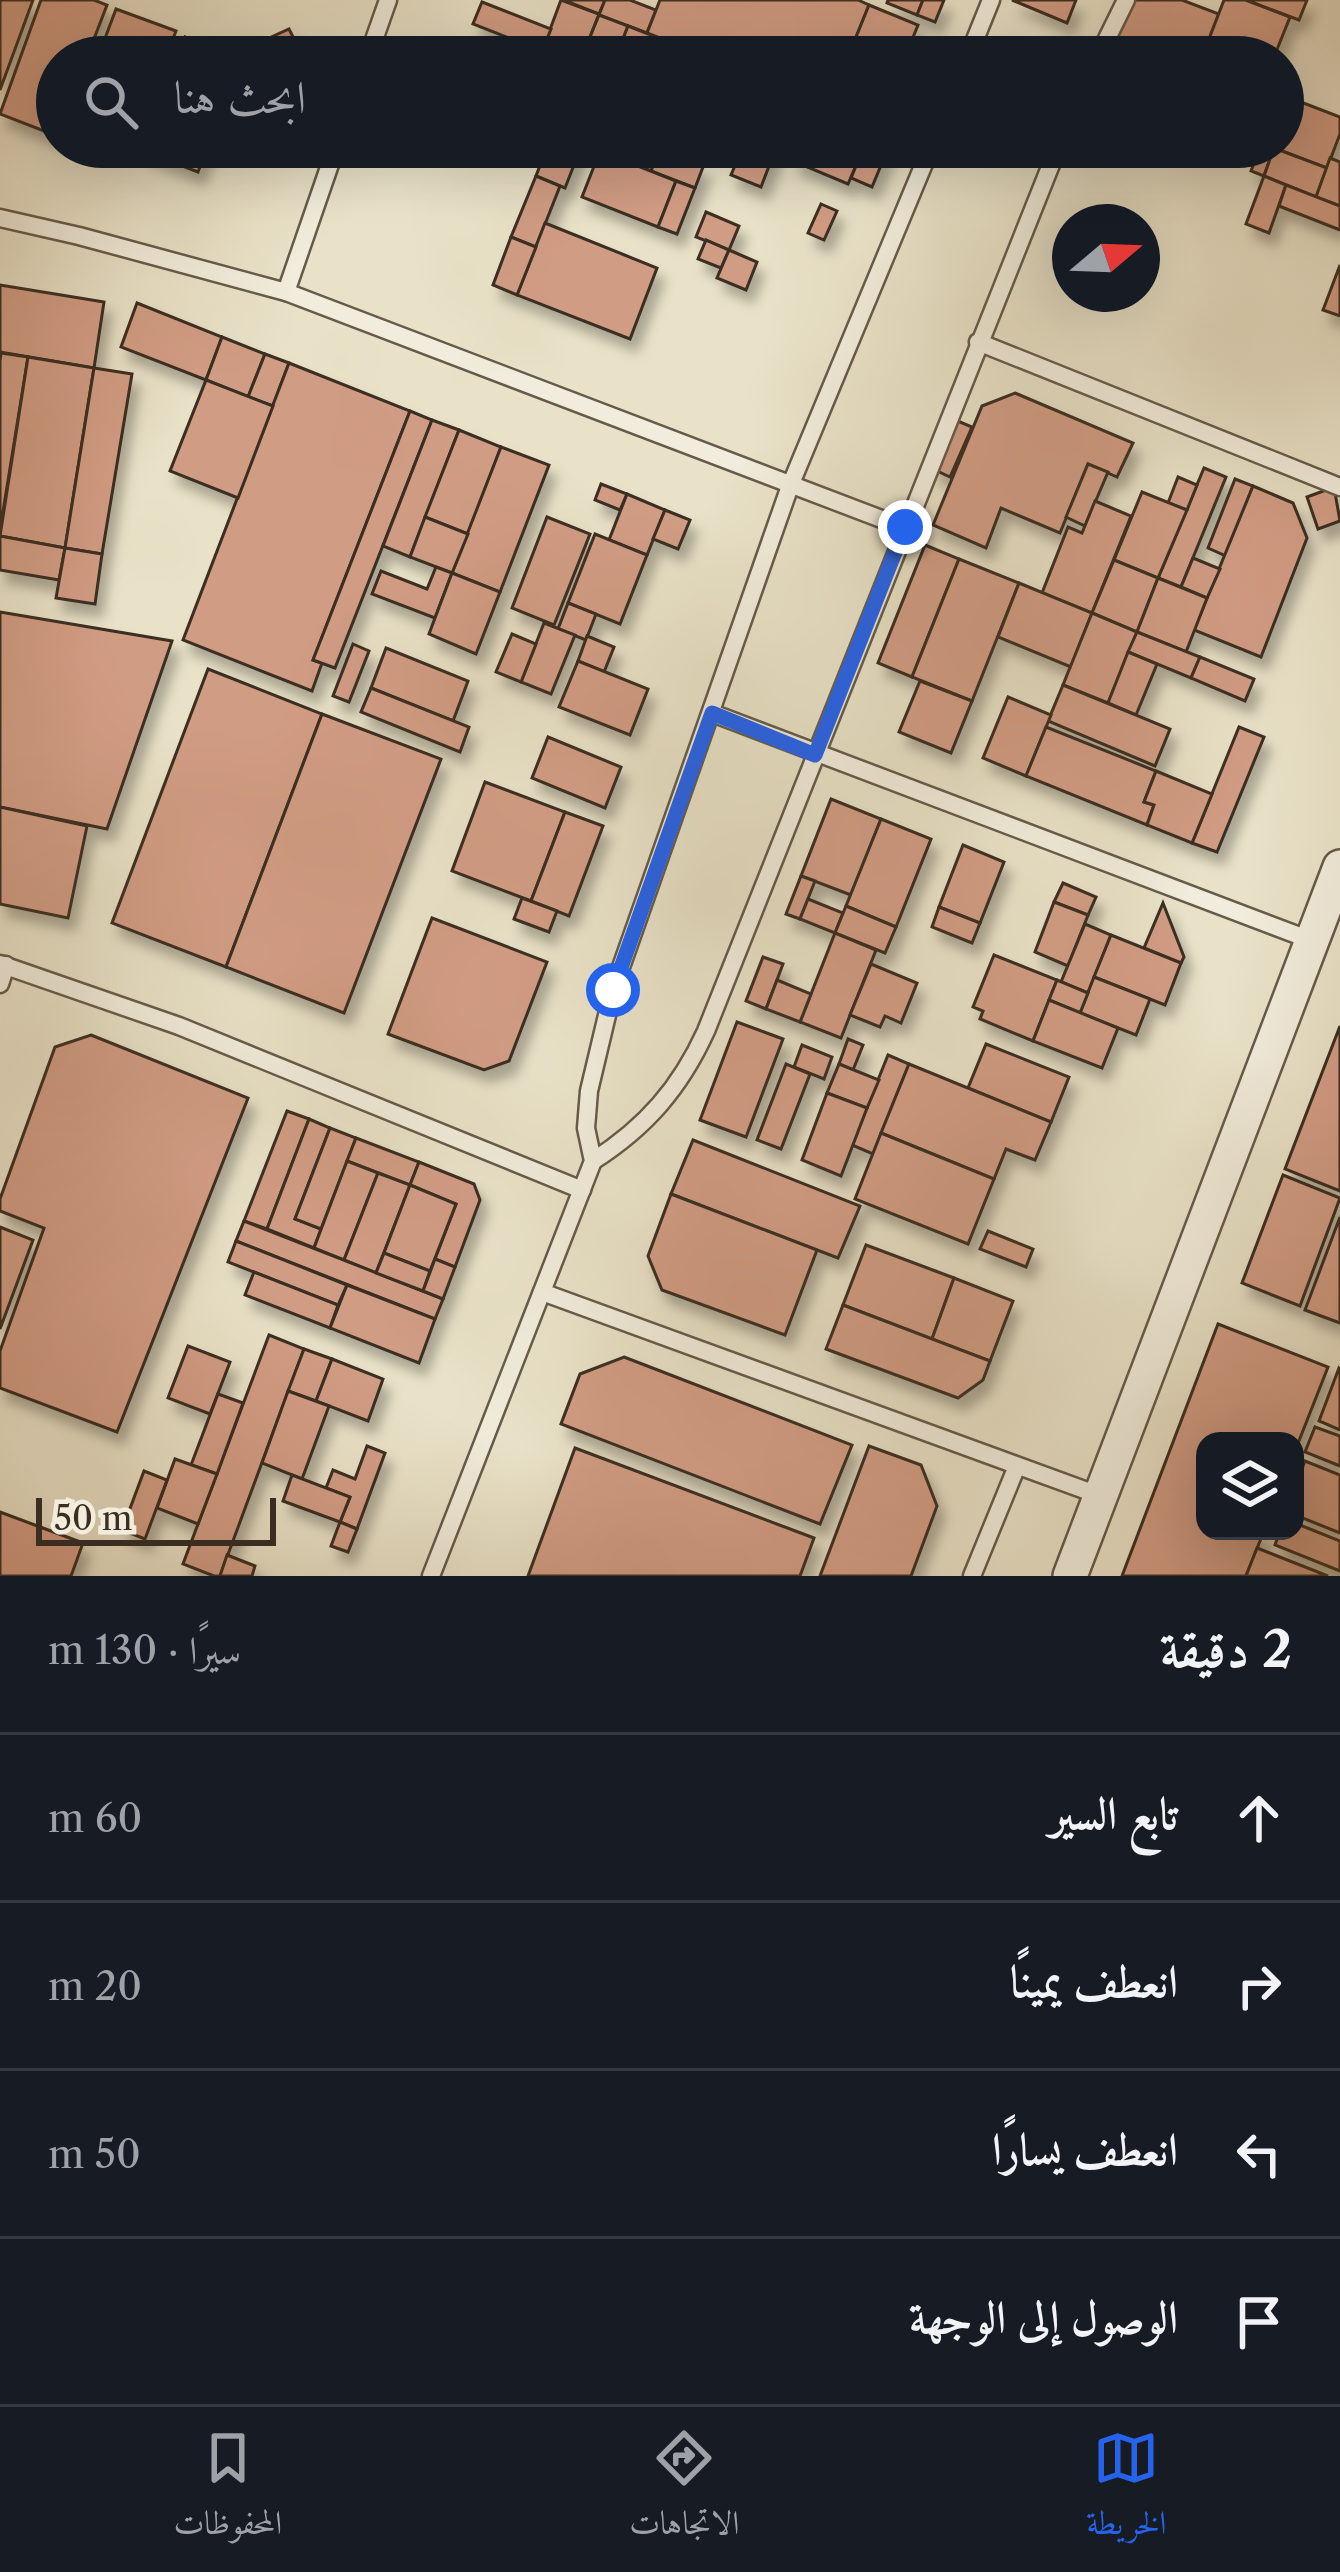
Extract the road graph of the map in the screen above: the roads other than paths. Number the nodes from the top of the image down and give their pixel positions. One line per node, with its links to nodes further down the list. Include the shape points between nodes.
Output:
1 (388, 0): 4 (lane)
2 (992, 0): 5 (lane)
3 (1126, 0): 6 (lane)
4 (375, 36)
5 (977, 36)
6 (1108, 36)
7 (329, 168): 11 (lane)
8 (922, 168): 13 (lane)
9 (1049, 168): 12 (lane)
10 (0, 218): 11 (lane)
11 (286, 292): 13 (lane)
12 (978, 342): 14 (lane); 15 (lane)
13 (790, 486): 15 (lane); 16 (lane)
14 (1340, 487)
15 (905, 527): 17 (lane)
16 (712, 713): 17 (lane); 22 (lane, via 604,1018 586,1128)
17 (815, 755): 19 (lane); 22 (lane, via 692,1063 649,1119)
18 (1338, 880): 19 (street)
19 (1312, 941): 26 (street)
20 (3, 964): 21 (lane); 23 (lane, via 179,1025)
21 (0, 984)
22 (593, 1161): 23 (lane)
23 (582, 1190): 24 (lane)
24 (542, 1292): 25 (lane); 27 (lane)
25 (1017, 1466): 26 (lane); 28 (lane)
26 (1101, 1496): 29 (street)
27 (431, 1576)
28 (972, 1576)
29 (1070, 1576)

